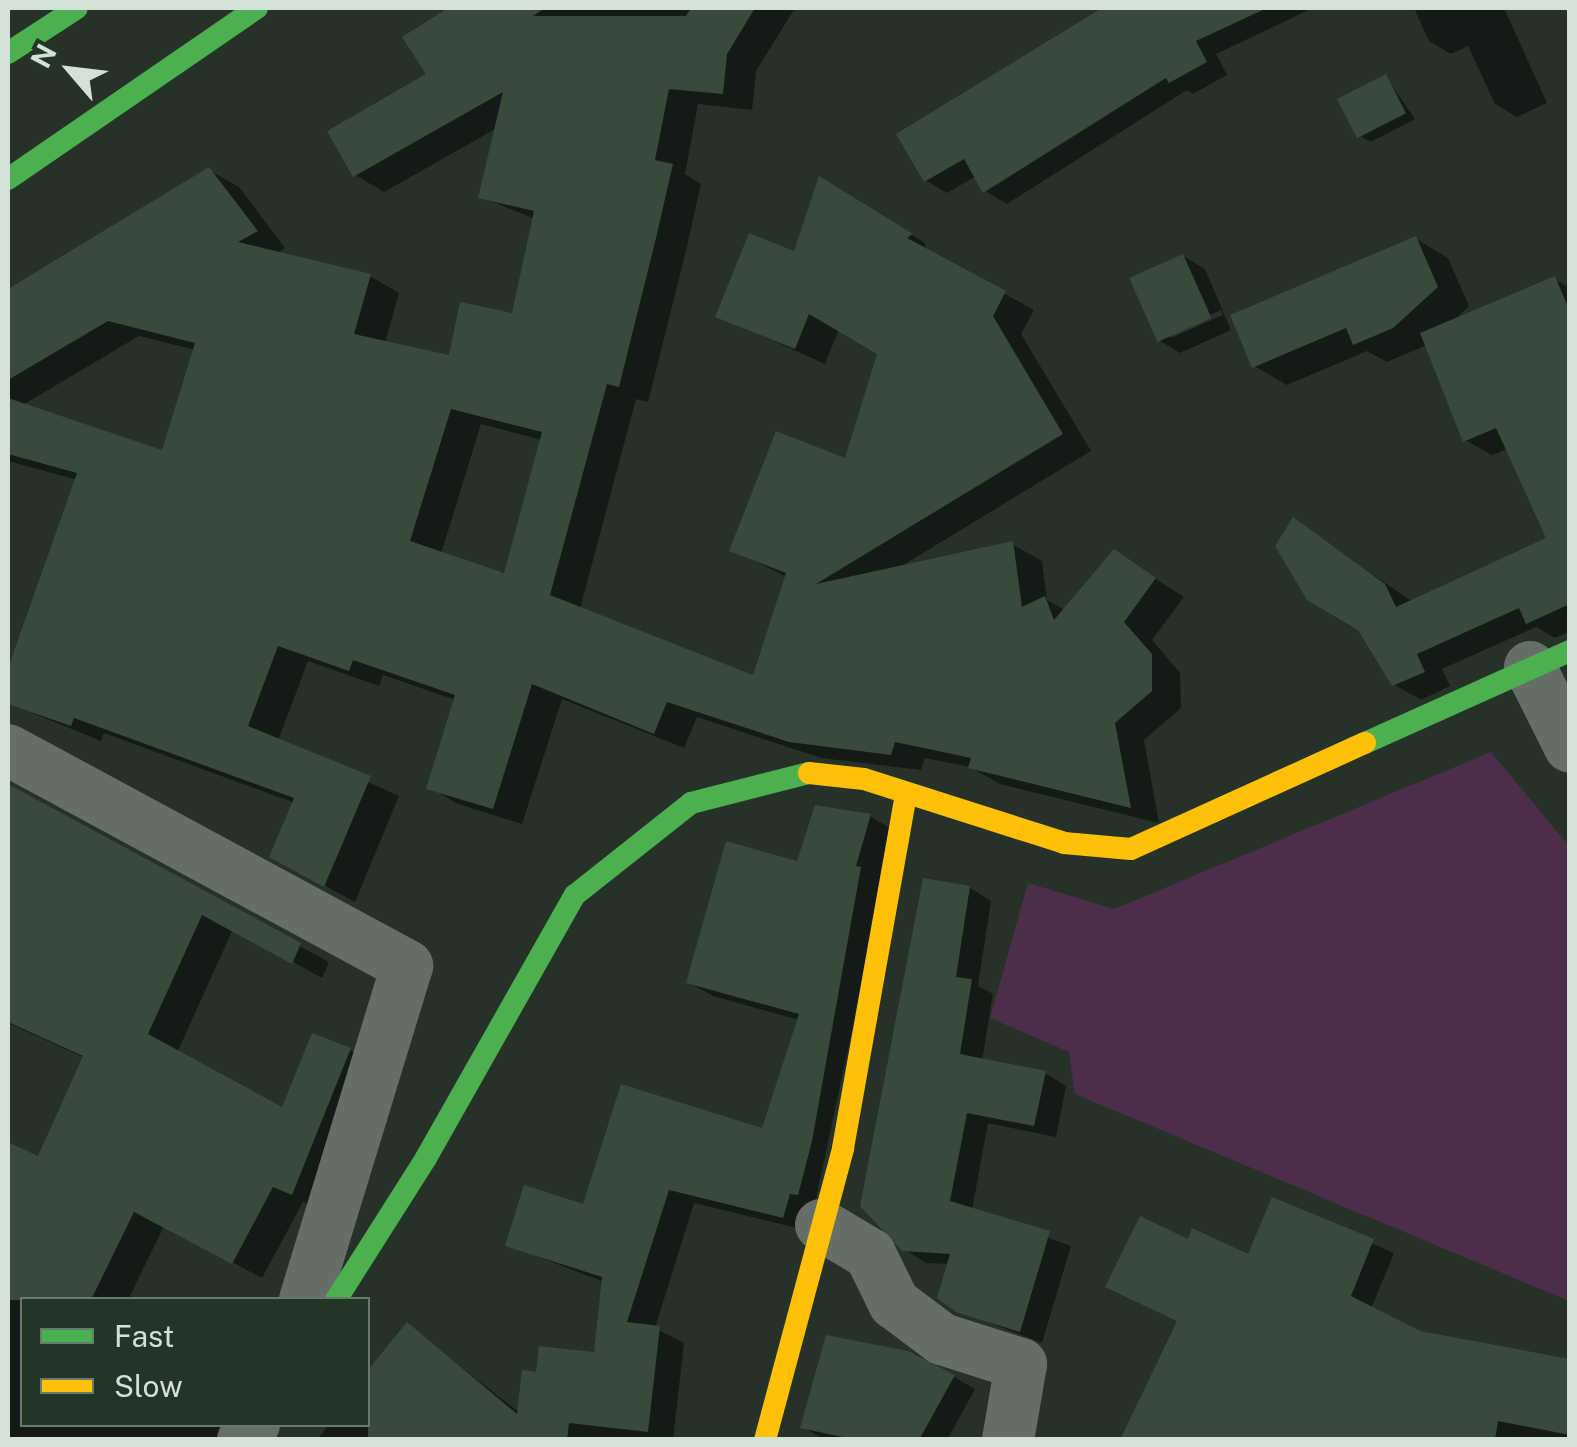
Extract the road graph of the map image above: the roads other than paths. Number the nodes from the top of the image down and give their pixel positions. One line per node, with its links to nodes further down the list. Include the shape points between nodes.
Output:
1 (77, 8): 3 (main road)
2 (257, 8): 4 (main road)
3 (8, 54)
4 (8, 179)
5 (1550, 659): 6 (street); 8 (main road, via 1130,849 1064,843)
6 (1570, 747)
7 (8, 750): 10 (street, via 406,966)
8 (906, 794): 9 (main road, via 843,1148); 11 (main road, via 864,779 798,772 692,803 575,895)
9 (821, 1224): 12 (main road); 13 (street, via 870,1254 894,1303 942,1339 1021,1364)
10 (306, 1297)
11 (338, 1297)
12 (765, 1440)
13 (1008, 1440)

